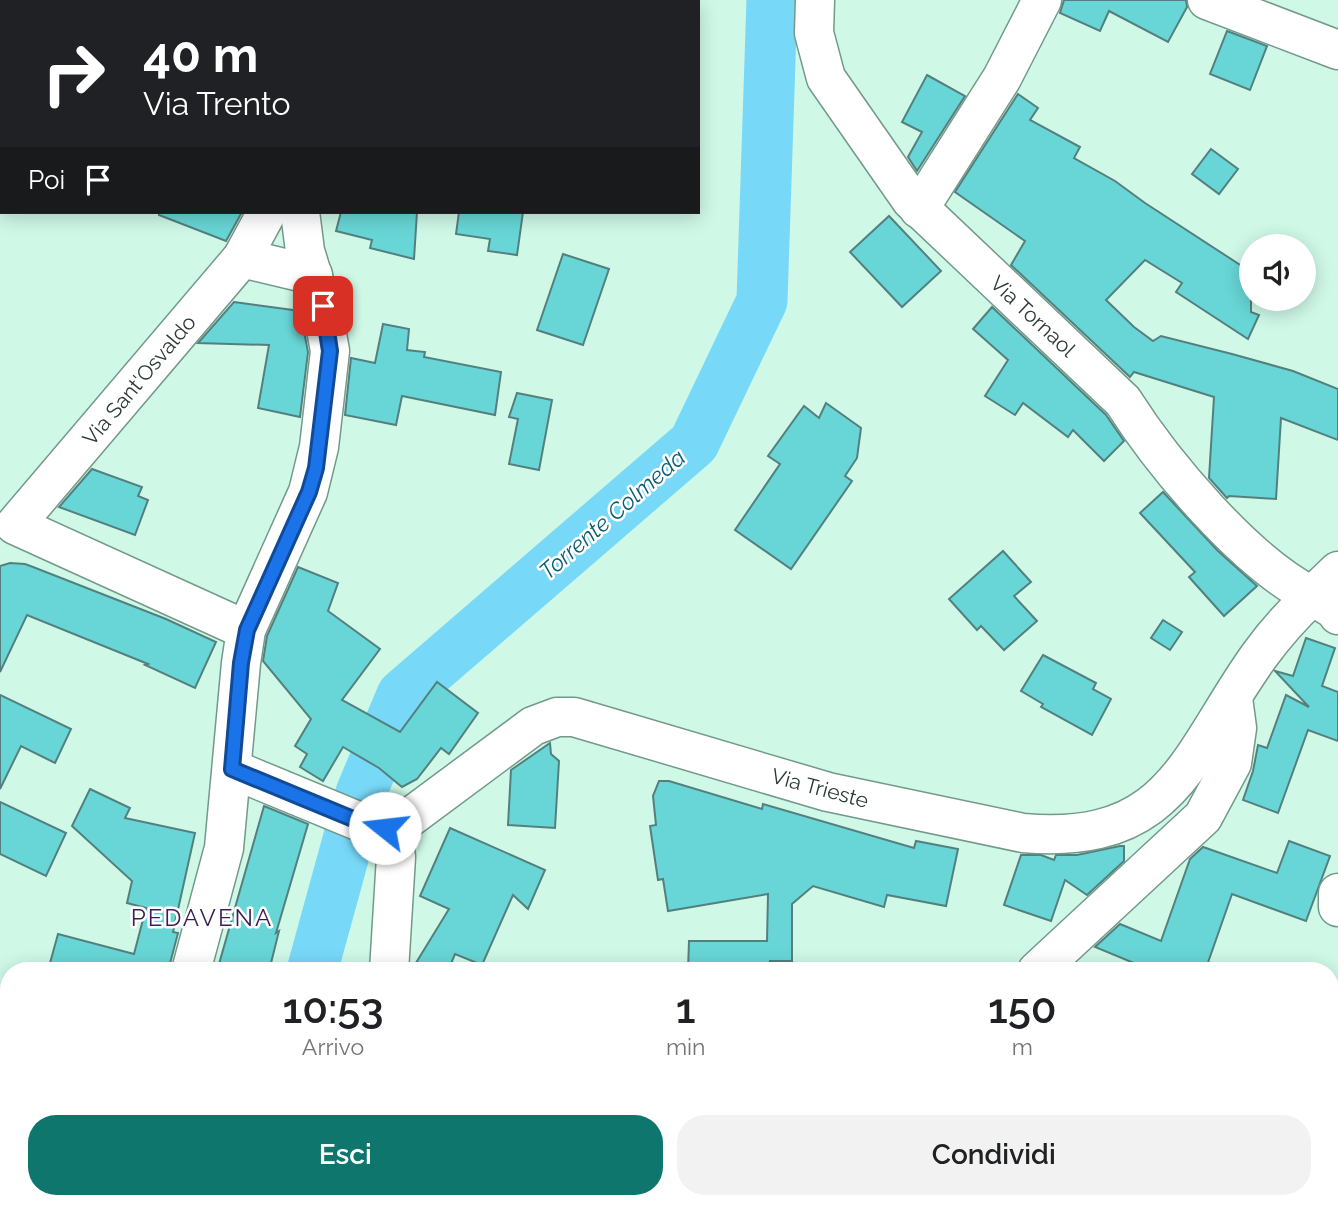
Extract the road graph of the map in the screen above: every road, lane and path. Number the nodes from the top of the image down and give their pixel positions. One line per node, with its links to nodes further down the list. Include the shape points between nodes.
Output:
1 (815, 0): 5 (main road, Via Tornaol, via 814,33 826,78)
2 (1042, 0): 5 (main road, via 1002,78)
3 (1207, 0): 4 (main road)
4 (1338, 50)
5 (915, 204): 11 (main road, Via Tornaol, via 1123,401 1144,435 1226,529 1292,586)
6 (266, 214): 8 (main road, Via Sant'Osvaldo)
7 (300, 214): 9 (main road)
8 (242, 258): 9 (main road); 10 (main road, Via Sant'Osvaldo)
9 (313, 275): 12 (main road, via 330,351 316,468)
10 (8, 533): 12 (main road)
11 (1329, 594): 13 (main road, Via Trieste, via 1287,621)
12 (247, 630): 14 (main road)
13 (1233, 698): 15 (main road, Via Trieste, via 1171,788 1132,817 1083,834 1023,833 828,792 574,717 557,717 533,726 429,804); 20 (main road, via 1237,728 1232,762 1203,817)
14 (232, 769): 15 (main road); 18 (main road, via 224,848)
15 (381, 826): 19 (main road, via 396,857)
16 (1338, 893): 17 (main road)
17 (1338, 907)
18 (193, 962)
19 (389, 962)
20 (1047, 962)

